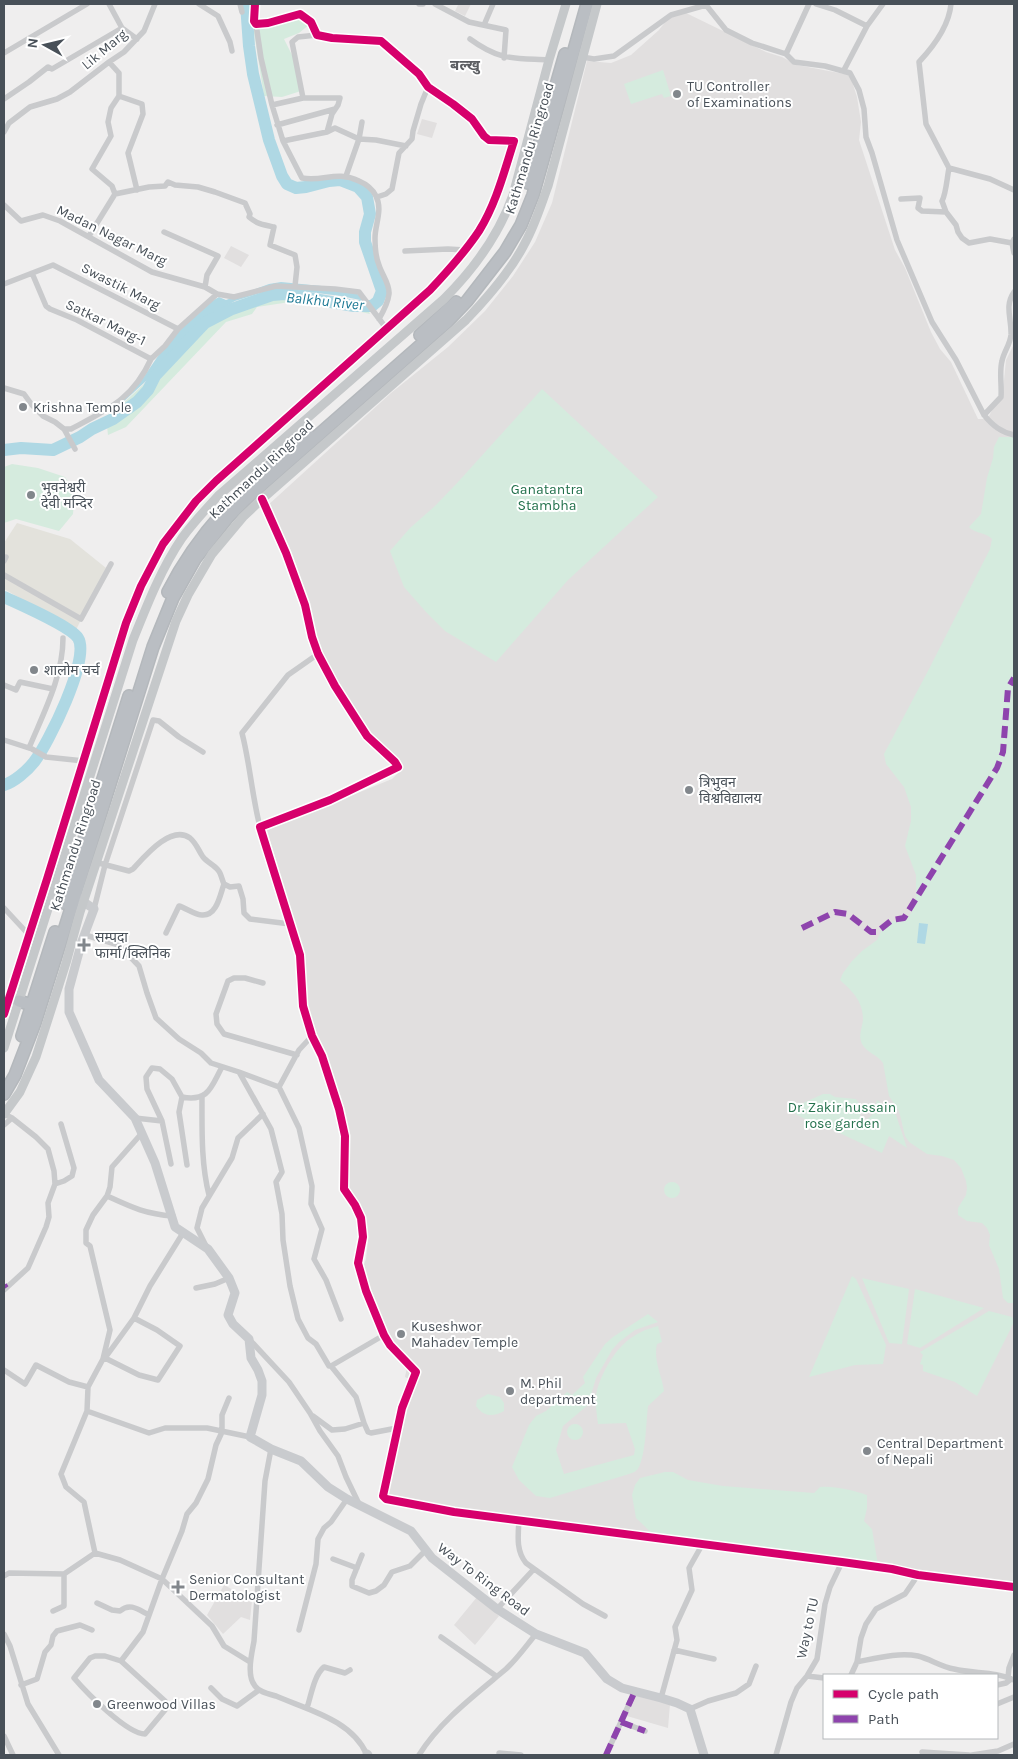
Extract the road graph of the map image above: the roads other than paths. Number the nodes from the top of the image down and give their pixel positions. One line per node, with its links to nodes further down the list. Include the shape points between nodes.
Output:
1 (87, 4): 28 (street)
2 (110, 4): 23 (street)
3 (154, 4): 25 (street, Lik Marg, via 144,31)
4 (199, 4): 27 (street, via 218,16)
5 (240, 4): 19 (street)
6 (254, 4): 20 (street)
7 (418, 4): 8 (street)
8 (423, 4)
9 (435, 4): 21 (street, via 469,22)
10 (493, 4): 21 (street)
11 (566, 4): 32 (main road)
12 (579, 4): 49 (highway, Kathmandu Ringroad)
13 (587, 4): 49 (highway, Kathmandu Ringroad)
14 (597, 4): 30 (main road)
15 (809, 4): 29 (street)
16 (816, 4): 22 (street)
17 (883, 4): 22 (street)
18 (951, 4): 50 (street, via 942,31 920,62 926,124)
19 (242, 12)
20 (256, 24): 24 (street, via 300,14 311,22); 39 (street)
21 (484, 25): 31 (street, via 506,30)
22 (867, 26): 34 (street)
23 (122, 28): 25 (street); 38 (street, via 52,69 48,67)
24 (317, 35): 35 (street, via 381,41 419,74); 37 (street, via 298,37 292,42)
25 (137, 39): 33 (street, Lik Marg)
26 (470, 39): 31 (street)
27 (232, 50)
28 (4, 53)
29 (786, 54): 30 (street, via 726,30 706,5 671,15 614,56); 34 (street, via 794,62)
30 (582, 57): 80 (main road, via 538,215 525,245 506,273 466,320)
31 (504, 58): 32 (street)
32 (549, 60): 48 (main road)
33 (109, 62): 36 (street, via 120,73); 43 (street, Lik Marg, via 70,92 30,107 9,123)
34 (844, 70): 76 (street, via 850,73 859,90 865,112 866,137 897,240 932,322)
35 (428, 87): 47 (street, via 412,139); 62 (street, via 472,119 489,140 514,141 497,195 479,231)
36 (119, 96): 52 (street, via 142,104 143,114 128,153); 54 (street, via 111,108 108,122 111,136 92,169 112,186)
37 (303, 98): 39 (street); 40 (street, via 340,98)
38 (4, 99)
39 (272, 105): 42 (street)
40 (335, 109): 42 (street); 44 (street)
41 (362, 122): 45 (street)
42 (277, 125): 46 (street)
43 (4, 132)
44 (327, 132): 45 (street, via 335,128); 46 (street)
45 (359, 139): 47 (street); 51 (street)
46 (284, 141): 51 (street, via 302,178)
47 (406, 146): 55 (street, via 399,153 392,189)
48 (524, 150): 49 (highway); 85 (main road, via 507,212 488,246 464,278 444,300 218,496 196,519 162,574 144,611)
49 (541, 154): 94 (highway, Kathmandu Ringroad, via 533,195 521,225 505,252 467,301 249,496 195,559 173,598 140,685); 107 (highway, Kathmandu Ringroad, via 512,227 470,288 254,480 211,525 186,558 159,610 142,654)
50 (949, 168): 53 (street, via 990,179); 58 (street, via 942,201)
51 (346, 176): 55 (street, via 360,181)
52 (137, 190): 54 (street); 67 (street, via 165,186 168,182 198,187 245,203 249,217 257,224 274,227 270,245 296,255)
53 (1014, 190)
54 (115, 194): 60 (street)
55 (377, 198): 71 (street, via 375,238 378,262 389,294)
56 (901, 199): 58 (street, via 920,198 918,208 922,211)
57 (4, 205): 60 (street, Madan Nagar Marg, via 21,221 43,216)
58 (946, 212): 61 (street, via 969,243 990,239)
59 (164, 232): 68 (street, via 218,256 207,275)
60 (88, 236): 68 (street, Madan Nagar Marg, via 152,272)
61 (1013, 241): 64 (street)
62 (464, 250): 63 (street); 72 (street, via 430,290)
63 (405, 251)
64 (1014, 253)
65 (32, 273): 66 (street, Swastik Marg); 73 (street, Swastik Marg, via 53,265); 74 (street, Satkar Marg-1, via 50,310 77,320)
66 (4, 284)
67 (295, 284): 70 (street, Madan Nagar Marg, via 268,287 233,297); 71 (street, Madan Nagar Marg, via 359,292)
68 (205, 287): 70 (street, Madan Nagar Marg)
69 (1014, 292): 76 (street, via 1008,306 1011,336 1001,363 1001,397)
70 (217, 294): 73 (street)
71 (378, 318): 72 (street)
72 (386, 328): 84 (street, via 196,501 151,566)
73 (178, 329): 74 (street, Satkar Marg-1)
74 (151, 359): 77 (street, via 144,374 114,406 71,429)
75 (4, 388): 77 (street, via 24,394 43,416)
76 (984, 415): 78 (street, via 994,427)
77 (64, 429): 79 (street)
78 (1014, 435)
79 (75, 449)
80 (262, 499): 86 (street, via 305,605); 94 (main road, via 212,554 176,621)
81 (111, 564): 82 (street, via 81,619)
82 (5, 574)
83 (62, 638): 88 (street, via 63,655)
84 (118, 648): 85 (street); 92 (street)
85 (130, 652): 104 (main road)
86 (318, 654): 93 (street, via 288,675 242,733); 93 (street, via 367,736 398,766 330,800)
87 (4, 685): 88 (street, via 16,690 20,682)
88 (53, 689): 90 (street)
89 (4, 740): 90 (street)
90 (30, 749): 92 (street, via 46,757)
91 (203, 752): 94 (street, via 153,720)
92 (84, 761): 101 (street)
93 (260, 827): 99 (street)
94 (96, 862): 95 (street, via 129,871 156,844 181,835 197,845 203,857 218,870); 96 (highway, Kathmandu Ringroad); 98 (street)
95 (224, 884): 99 (street, via 239,886 244,914 250,919); 100 (street, via 217,907 209,914 202,915 179,906)
96 (79, 899): 98 (street); 107 (highway, Kathmandu Ringroad); 120 (main road, via 66,963 36,1057)
97 (4, 908): 101 (street)
98 (94, 909): 102 (street)
99 (290, 924): 109 (street, via 300,955 303,1006)
100 (166, 933)
101 (29, 935): 103 (street)
102 (85, 935): 112 (street, via 118,945 139,966 156,1018 211,1063); 121 (street, via 68,989 69,1012 99,1080)
103 (20, 962): 104 (street); 108 (street)
104 (30, 966): 106 (main road)
105 (263, 983): 111 (street, via 245,978 228,981 216,1014 217,1024 224,1034)
106 (19, 1001): 107 (highway); 110 (main road)
107 (36, 1006): 114 (highway, Kathmandu Ringroad); 116 (highway, Kathmandu Ringroad, via 25,1051)
108 (4, 1014)
109 (312, 1036): 111 (street); 139 (street, via 339,1109 345,1136 344,1189 361,1218 363,1237 358,1263)
110 (4, 1048)
111 (297, 1055): 115 (street)
112 (222, 1067): 113 (street); 117 (street, via 211,1088)
113 (239, 1072): 115 (street); 119 (street)
114 (4, 1079)
115 (279, 1087): 138 (street, via 299,1128 312,1186 311,1204 322,1229 314,1259)
116 (4, 1094)
117 (202, 1096): 118 (street, via 194,1099); 129 (street, via 205,1180)
118 (182, 1097): 122 (street, via 172,1079 160,1069 152,1068 146,1077 147,1089); 127 (street, via 180,1112)
119 (263, 1114): 129 (street, via 238,1138 232,1158); 142 (street, via 271,1129 282,1172 276,1182 290,1286 298,1319 308,1338)
120 (6, 1115): 124 (street); 128 (street, via 48,1149)
121 (134, 1118): 122 (street); 125 (street)
122 (162, 1121): 126 (street)
123 (61, 1124): 128 (street, via 74,1168 72,1176)
124 (4, 1125)
125 (142, 1133): 130 (street, via 112,1167); 131 (street, via 156,1163)
126 (171, 1164)
127 (187, 1165)
128 (55, 1184): 136 (street, via 48,1203 46,1227 28,1268)
129 (209, 1195): 133 (street, via 197,1228)
130 (107, 1196): 131 (street, via 139,1211); 144 (street, via 86,1230 86,1243 90,1246 110,1330 103,1359)
131 (173, 1216): 132 (street, via 175,1227)
132 (183, 1234): 133 (street); 137 (street)
133 (208, 1249): 134 (street)
134 (229, 1278): 135 (street); 140 (street, via 235,1293 228,1315 232,1324)
135 (196, 1288)
136 (4, 1290)
137 (134, 1318): 141 (street); 141 (street, via 180,1346 160,1378 156,1380 138,1375)
138 (341, 1319)
139 (384, 1335): 142 (street); 150 (street, via 416,1372)
140 (248, 1339): 148 (street, via 289,1382); 152 (street, via 251,1358 262,1382 262,1395)
141 (105, 1358): 144 (street)
142 (332, 1366): 149 (street, via 356,1397)
143 (4, 1370): 145 (street, via 25,1384 36,1365 69,1382)
144 (95, 1374): 145 (street)
145 (88, 1387): 147 (street)
146 (229, 1398): 151 (street, via 222,1415)
147 (87, 1411): 151 (street, via 149,1433 165,1428 207,1428); 159 (street, via 61,1474 66,1487 84,1502)
148 (310, 1413): 149 (street, via 332,1430); 155 (street, via 338,1456)
149 (364, 1423): 150 (street, via 371,1433)
150 (397, 1428): 156 (street, via 382,1494 384,1498 454,1512)
151 (222, 1432): 152 (street); 168 (street, via 208,1479 187,1514)
152 (250, 1437): 153 (street, Way To Ring Road)
153 (271, 1449): 154 (street, Way To Ring Road, via 301,1460 328,1487); 184 (street, via 265,1481)
154 (347, 1499): 155 (street, Way To Ring Road); 176 (street, via 318,1539 316,1564)
155 (360, 1506): 158 (street, Way To Ring Road, via 411,1531)
156 (519, 1520): 157 (street); 164 (street, via 521,1557)
157 (702, 1545): 162 (street); 180 (street, via 689,1568 692,1590 675,1627 677,1640)
158 (425, 1550): 163 (street, via 410,1566 392,1572 384,1585 369,1593 352,1586); 171 (street, Way To Ring Road)
159 (95, 1553): 165 (street); 168 (street, via 120,1560)
160 (362, 1555): 163 (street)
161 (333, 1559): 163 (street)
162 (842, 1562): 167 (street); 191 (street, Way to TU, via 825,1604 817,1659)
163 (357, 1568)
164 (534, 1569): 171 (street); 174 (street)
165 (64, 1574): 166 (street, via 9,1573); 172 (street, via 64,1606)
166 (4, 1576)
167 (918, 1576): 169 (street); 185 (street, via 905,1594 876,1609 866,1624)
168 (162, 1579): 173 (street); 184 (street, via 212,1626 224,1646)
169 (1014, 1587)
170 (96, 1603): 173 (street, via 120,1611 130,1606)
171 (497, 1609): 178 (street, Way To Ring Road)
172 (54, 1611)
173 (149, 1615): 183 (street, via 143,1632)
174 (605, 1616)
175 (92, 1630): 195 (street, via 80,1625 57,1631 45,1652 37,1679)
176 (299, 1630)
177 (4, 1634): 195 (street)
178 (536, 1634): 190 (street); 199 (street, Way To Ring Road, via 585,1653 607,1679)
179 (441, 1638): 190 (street)
180 (674, 1650): 182 (street); 201 (street)
181 (1014, 1655): 194 (street, via 1009,1668)
182 (714, 1659)
183 (121, 1661): 183 (street, via 95,1656 74,1678 99,1705 138,1733 145,1734 167,1705)
184 (250, 1662): 198 (street, via 253,1682)
185 (857, 1662): 188 (street); 189 (street, via 882,1657 919,1656 954,1670)
186 (756, 1666): 204 (street, via 749,1684 736,1693)
187 (350, 1670): 203 (street, via 345,1673 322,1669)
188 (851, 1674)
189 (979, 1674)
190 (496, 1676): 214 (street, via 452,1716 425,1744)
191 (807, 1676): 193 (street); 218 (street, Way to TU, via 791,1702)
192 (998, 1677): 194 (street)
193 (823, 1678)
194 (1011, 1679): 196 (street)
195 (21, 1685): 212 (street, via 28,1704)
196 (998, 1685)
197 (211, 1688): 198 (street, via 222,1699 237,1706)
198 (259, 1690): 203 (street)
199 (635, 1691): 201 (street, Way To Ring Road); 205 (street)
200 (1014, 1697): 202 (street)
201 (661, 1698): 204 (street, Way To Ring Road)
202 (998, 1704)
203 (307, 1708): 213 (street, via 341,1725 355,1737)
204 (690, 1709): 217 (street)
205 (621, 1722): 206 (street); 216 (street)
206 (645, 1731)
207 (4, 1736): 211 (street)
208 (1014, 1744): 219 (street, via 998,1751)
209 (922, 1752): 219 (street)
210 (499, 1753): 215 (street)
211 (13, 1755)
212 (59, 1755)
213 (367, 1755)
214 (419, 1755)
215 (521, 1755)
216 (606, 1755)
217 (704, 1755)
218 (776, 1755)
219 (971, 1755)

